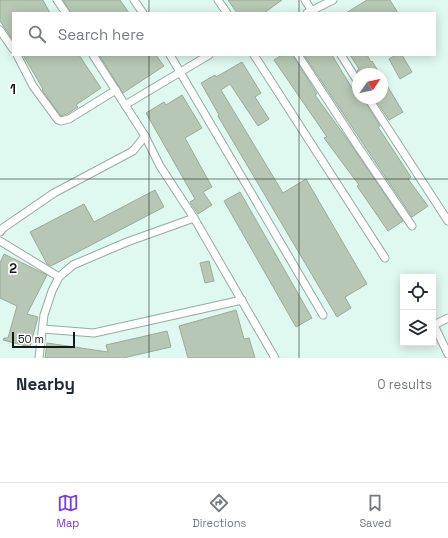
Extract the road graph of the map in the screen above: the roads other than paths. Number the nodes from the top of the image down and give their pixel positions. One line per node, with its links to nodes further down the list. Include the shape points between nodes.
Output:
1 (58, 0): 6 (street)
2 (134, 0): 7 (street)
3 (218, 0): 8 (street)
4 (305, 0): 9 (street)
5 (333, 0): 9 (street)
6 (65, 12)
7 (142, 12)
8 (226, 12)
9 (311, 12)
10 (0, 30): 11 (street)
11 (12, 48)
12 (18, 56): 21 (street, via 33,86 58,120 69,119)
13 (94, 56): 21 (street)
14 (171, 56): 19 (street)
15 (207, 56): 19 (street)
16 (255, 56): 30 (street)
17 (299, 56): 27 (street)
18 (342, 56): 20 (street)
19 (181, 72): 23 (street); 33 (street)
20 (352, 72)
21 (116, 90): 23 (street)
22 (372, 104): 26 (street)
23 (125, 105): 24 (street)
24 (145, 136): 25 (street, via 160,166); 28 (street, via 133,151 54,193)
25 (194, 218): 31 (street, via 73,265); 32 (street)
26 (448, 221)
27 (412, 226)
28 (0, 232)
29 (0, 242): 31 (street)
30 (385, 258)
31 (59, 277): 35 (street, via 44,315)
32 (242, 300): 35 (street, via 94,333); 38 (street)
33 (323, 315)
34 (448, 318): 36 (street, via 434,325)
35 (43, 329): 37 (street)
36 (448, 354)
37 (39, 358)
38 (275, 358)

